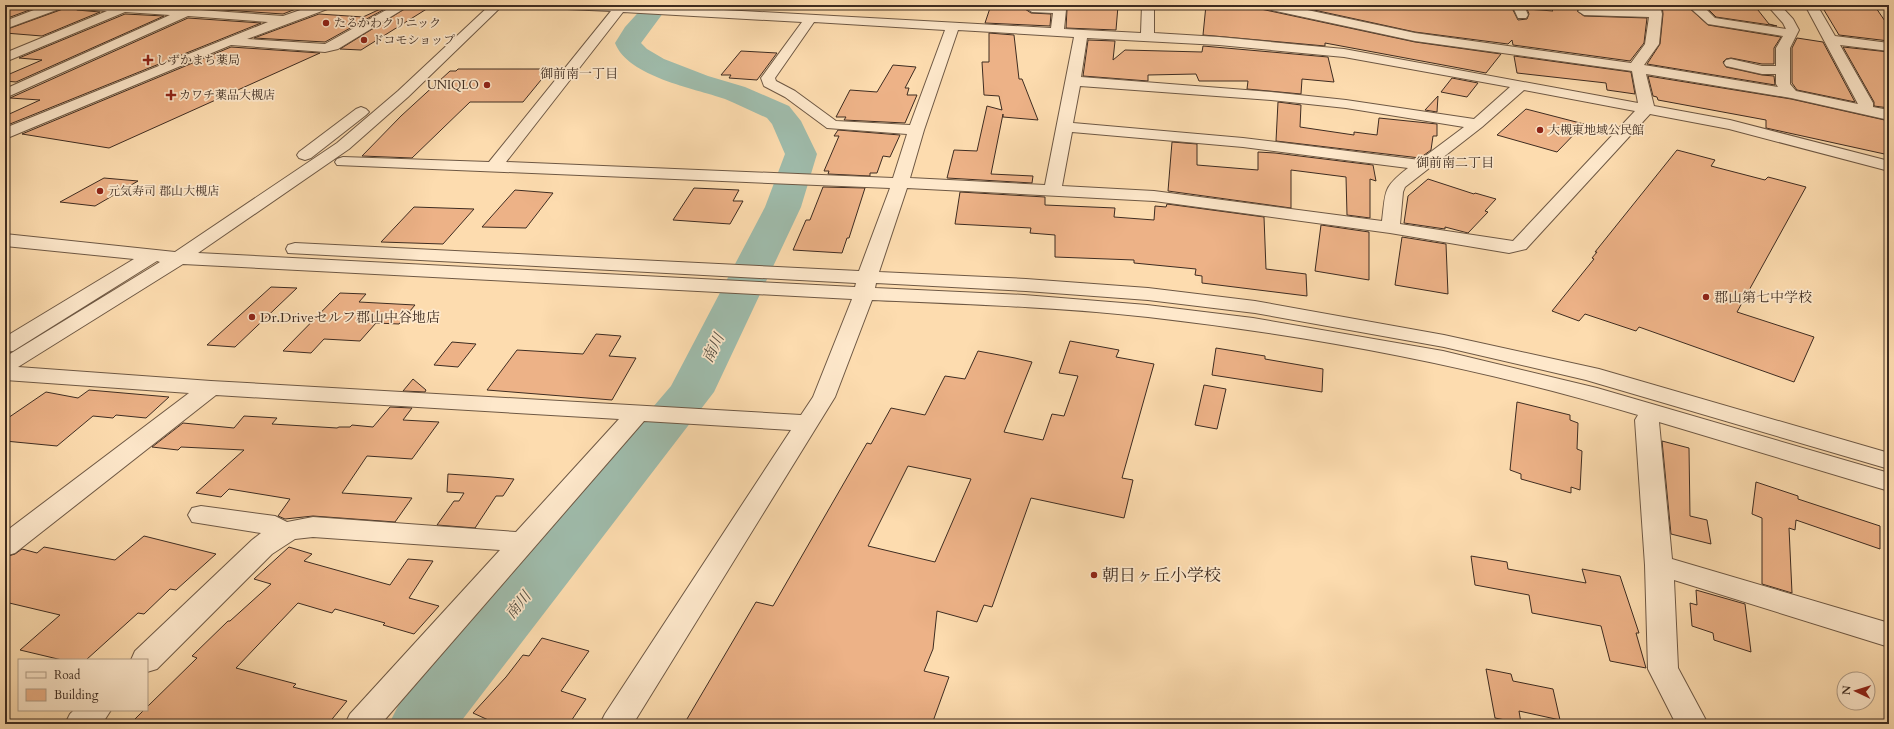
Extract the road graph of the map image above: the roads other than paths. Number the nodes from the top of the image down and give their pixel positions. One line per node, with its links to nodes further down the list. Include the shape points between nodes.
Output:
1 (58, 5): 24 (street)
2 (76, 5): 16 (street)
3 (326, 5): 22 (street)
4 (404, 5): 32 (street, via 325,48)
5 (483, 5): 60 (street, via 388,91)
6 (497, 5): 59 (street, via 403,94 343,146)
7 (567, 5): 14 (street)
8 (1148, 5): 30 (street)
9 (1267, 5): 18 (street)
10 (1693, 5): 29 (street, via 1712,21)
11 (1773, 5): 29 (street, via 1789,22)
12 (1781, 5): 15 (street)
13 (1033, 6): 26 (street); 27 (street, via 1060,10)
14 (623, 7): 21 (street); 53 (street)
15 (1805, 7): 31 (street)
16 (123, 8): 20 (street); 35 (street)
17 (1655, 9): 19 (street); 37 (street, via 1652,44 1637,64)
18 (1309, 10): 23 (street)
19 (1584, 11)
20 (186, 12): 22 (street); 41 (street)
21 (811, 18): 25 (street, via 881,16); 48 (street, via 768,78 769,83 790,94 832,125)
22 (284, 19): 32 (street)
23 (1351, 24): 34 (street); 37 (street, via 1415,37)
24 (5, 25)
25 (953, 26): 26 (street); 48 (street)
26 (1027, 30): 27 (street)
27 (1057, 32): 28 (street)
28 (1080, 33): 30 (street); 39 (street)
29 (1792, 34): 38 (street, via 1783,48)
30 (1147, 37): 34 (street)
31 (1832, 40): 33 (street); 44 (street, via 1866,103)
32 (228, 42): 49 (street)
33 (1889, 47)
34 (1344, 53): 40 (street)
35 (5, 58)
36 (1731, 63): 38 (street, via 1762,70)
37 (1637, 68): 42 (street); 43 (street)
38 (1784, 70): 42 (street, via 1783,84)
39 (1075, 80): 46 (street, via 1346,104); 47 (street)
40 (1521, 85): 43 (street); 46 (street)
41 (5, 94)
42 (1791, 94): 44 (street)
43 (1647, 108): 52 (street, via 1730,125); 57 (street, via 1519,245 1501,247)
44 (1865, 109): 45 (street)
45 (1889, 115)
46 (1477, 124): 51 (street)
47 (1064, 127): 51 (street, via 1170,134); 55 (street)
48 (916, 130): 54 (street)
49 (5, 134)
50 (343, 162): 53 (street)
51 (1422, 165): 57 (street, via 1396,187)
52 (1889, 166)
53 (494, 167): 54 (street)
54 (900, 183): 55 (street); 62 (street)
55 (1053, 191): 57 (street, via 1154,196)
56 (5, 227): 60 (street)
57 (1390, 228)
58 (5, 240): 61 (street)
59 (198, 245): 60 (street); 62 (street, via 791,274)
60 (176, 250): 61 (street); 62 (street, via 771,289); 64 (street)
61 (154, 255): 63 (street)
62 (865, 285): 69 (street, via 824,397); 70 (street, via 1026,285 1148,294 1255,307 1326,319 1444,341 1591,374); 71 (street, via 1147,311 1253,324 1443,358 1589,393)
63 (5, 346)
64 (5, 366)
65 (5, 373): 66 (street)
66 (211, 388): 67 (street); 75 (street)
67 (640, 412): 69 (street); 74 (street)
68 (1647, 420): 76 (street)
69 (809, 423): 82 (street)
70 (1889, 461)
71 (1889, 482)
72 (201, 515): 73 (street, via 275,526)
73 (282, 532): 74 (street, via 313,526); 78 (street, via 262,547)
74 (521, 542): 81 (street)
75 (5, 546)
76 (1659, 566): 77 (street); 83 (street, via 1663,669)
77 (1889, 635)
78 (147, 659)
79 (94, 711): 80 (street)
80 (80, 724)
81 (361, 724)
82 (616, 724)
83 (1692, 724)

